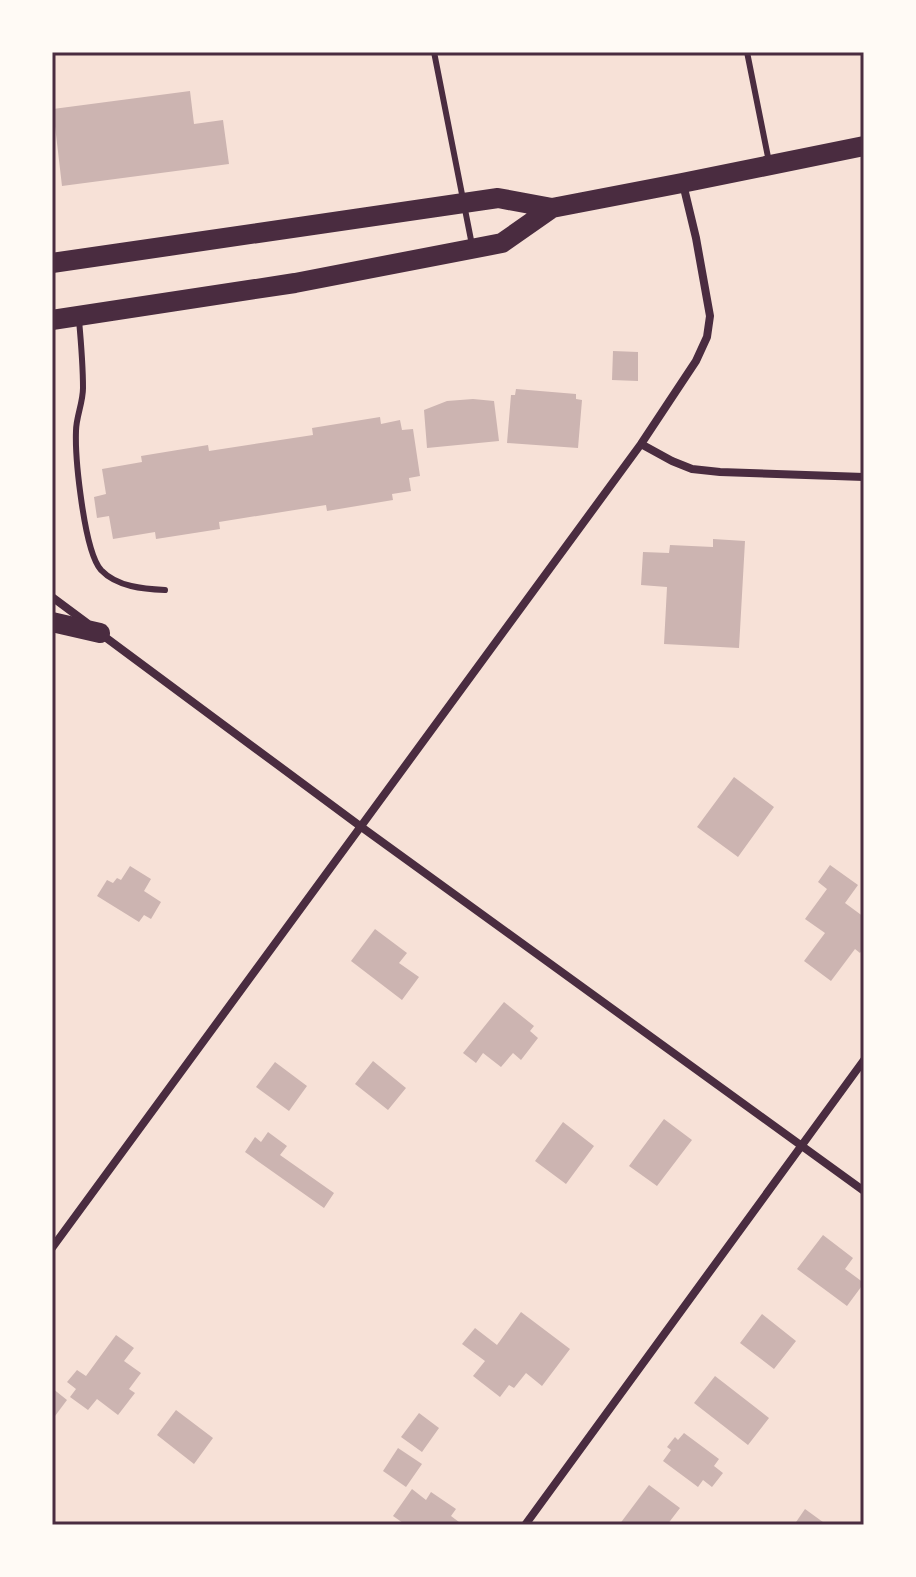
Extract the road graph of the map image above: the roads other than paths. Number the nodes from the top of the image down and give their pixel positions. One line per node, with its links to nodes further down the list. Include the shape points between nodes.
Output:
1 (434, 52): 6 (lane)
2 (747, 52): 4 (lane)
3 (864, 146): 4 (highway)
4 (770, 165): 5 (highway)
5 (682, 183): 7 (highway); 12 (street, via 710,316 707,337)
6 (464, 203): 7 (highway, via 498,198); 8 (lane); 9 (highway)
7 (552, 208): 8 (highway, via 502,243)
8 (473, 249): 10 (highway)
9 (52, 263)
10 (79, 316): 11 (highway); 14 (lane, via 79,493 91,549 100,570 118,582)
11 (52, 320)
12 (641, 444): 13 (street, via 692,469); 18 (street)
13 (864, 477)
14 (165, 590)
15 (52, 597): 17 (street)
16 (52, 622): 17 (highway)
17 (100, 633): 18 (street)
18 (360, 826): 20 (street); 22 (street)
19 (864, 1060): 20 (street)
20 (801, 1145): 21 (street); 23 (street)
21 (864, 1191)
22 (52, 1248)
23 (525, 1525)

